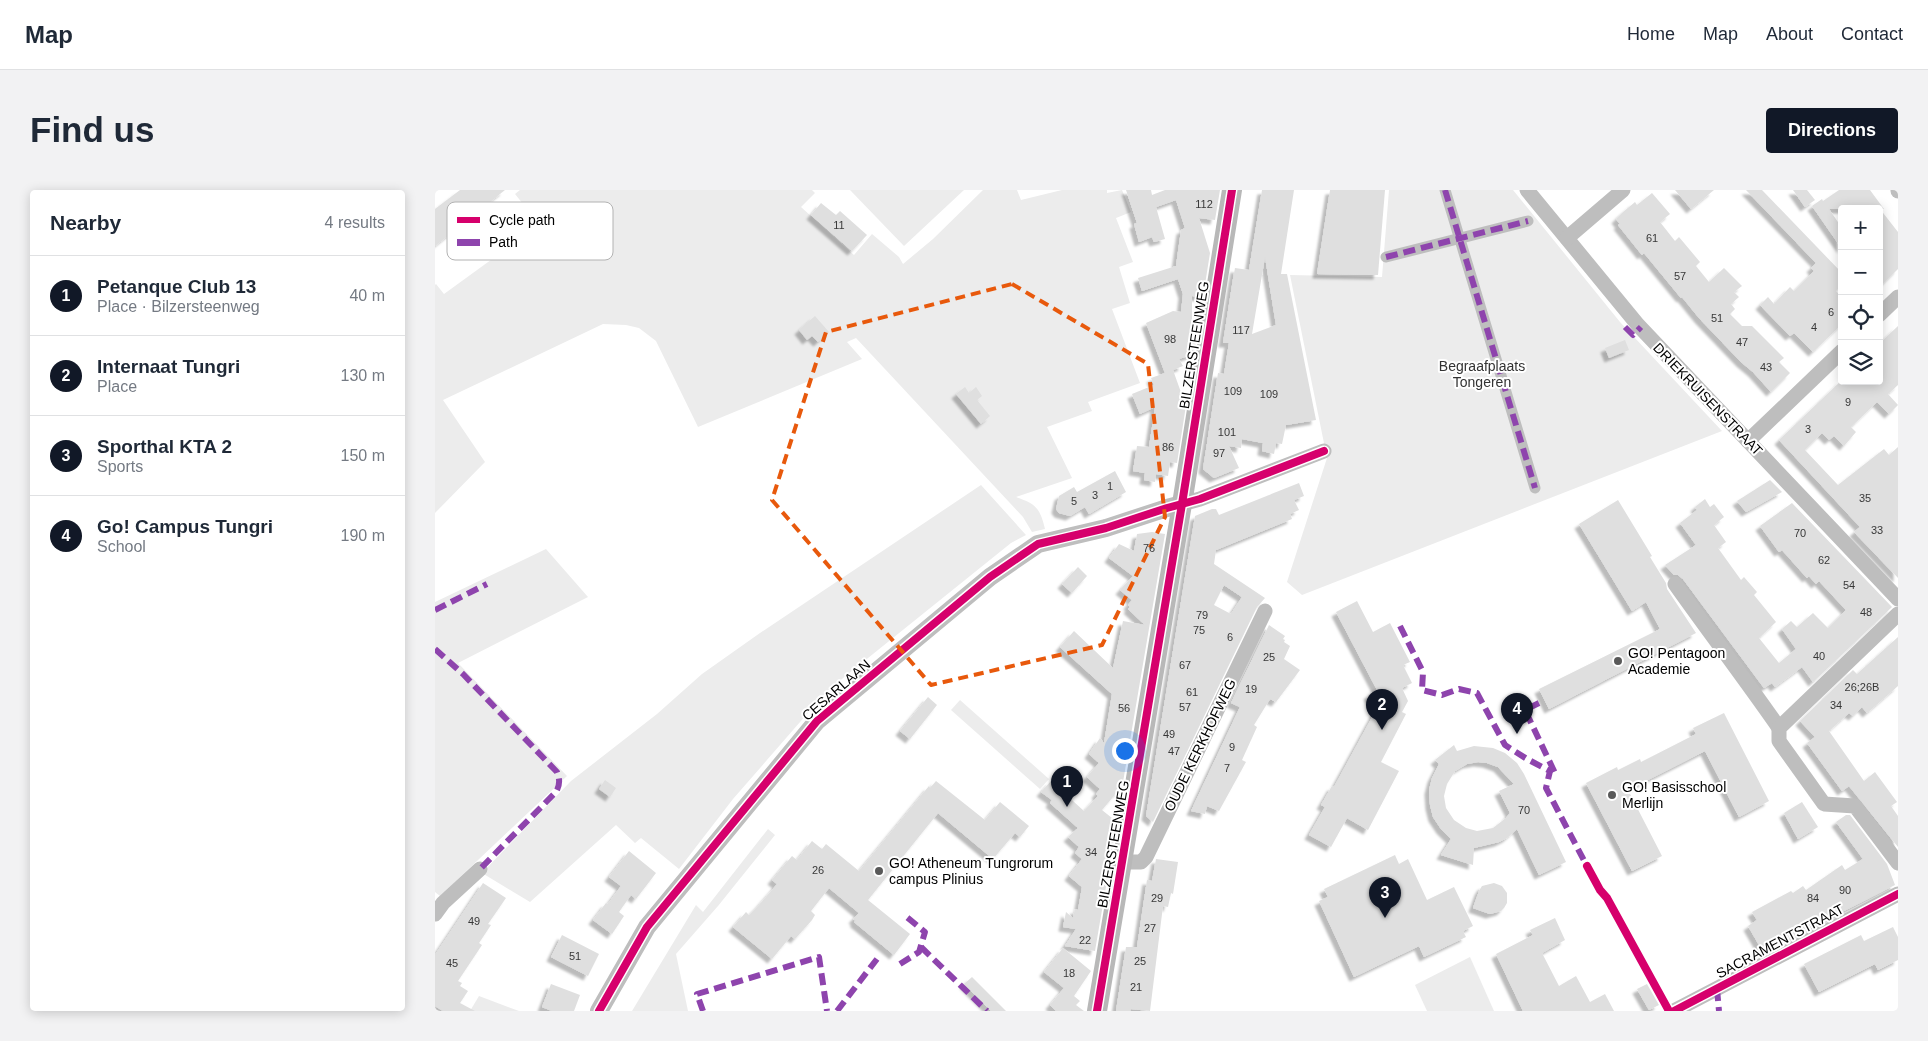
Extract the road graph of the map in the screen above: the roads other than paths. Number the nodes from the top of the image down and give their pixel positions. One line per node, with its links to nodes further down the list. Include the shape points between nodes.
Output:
1 (1231, 190): 15 (main road, BILZERSTEENWEG)
2 (1445, 190): 7 (street)
3 (1527, 190): 6 (street, DRIEKRUISENSTRAAT)
4 (1623, 190): 6 (street)
5 (1528, 221): 7 (street)
6 (1567, 238): 12 (street, DRIEKRUISENSTRAAT, via 1638,325)
7 (1459, 239): 8 (street); 14 (street)
8 (1386, 257)
9 (1898, 297): 10 (street)
10 (1883, 311)
11 (1838, 355): 12 (street)
12 (1748, 441): 17 (street, DRIEKRUISENSTRAAT)
13 (1324, 451): 15 (street)
14 (1535, 488)
15 (1182, 504): 21 (main road, BILZERSTEENWEG); 26 (street, CESARLAAN, via 1106,528 1038,544 990,576 817,720 647,926)
16 (1675, 584): 20 (street)
17 (1898, 599)
18 (1265, 611): 21 (street, OUDE KERKHOFWEG, via 1146,857 1141,862)
19 (1898, 614): 20 (street)
20 (1779, 728): 22 (street, via 1779,741 1825,804 1855,806)
21 (1123, 862): 27 (main road, BILZERSTEENWEG)
22 (1898, 863)
23 (480, 869): 25 (street)
24 (1898, 894): 28 (street, SACRAMENTSTRAAT)
25 (435, 914)
26 (599, 1011)
27 (1097, 1011)
28 (1674, 1011)

